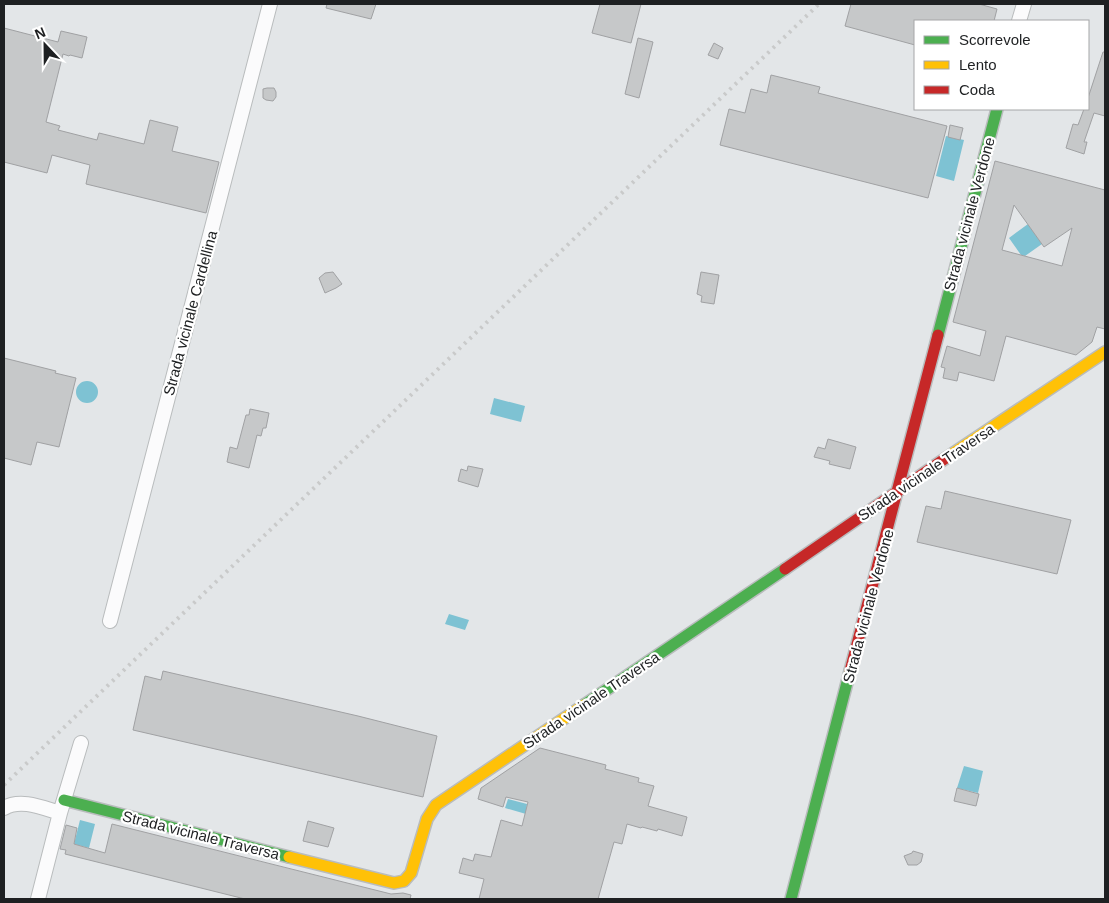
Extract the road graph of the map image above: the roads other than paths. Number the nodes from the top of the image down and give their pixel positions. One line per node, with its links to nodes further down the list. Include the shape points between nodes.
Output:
1 (270, 4): 7 (street, Strada vicinale Cardellina)
2 (1024, 4): 3 (street)
3 (1019, 20)
4 (997, 110): 6 (street, Strada vicinale Verdone)
5 (1105, 352): 6 (street, Strada vicinale Traversa)
6 (897, 491): 9 (street, Strada vicinale Traversa, via 436,805 427,819 411,873 402,883); 12 (street, Strada vicinale Verdone)
7 (110, 622)
8 (81, 743): 9 (street)
9 (62, 807): 10 (street, Strada vicinale Traversa, via 21,803); 11 (street)
10 (4, 808)
11 (38, 899)
12 (791, 899)

